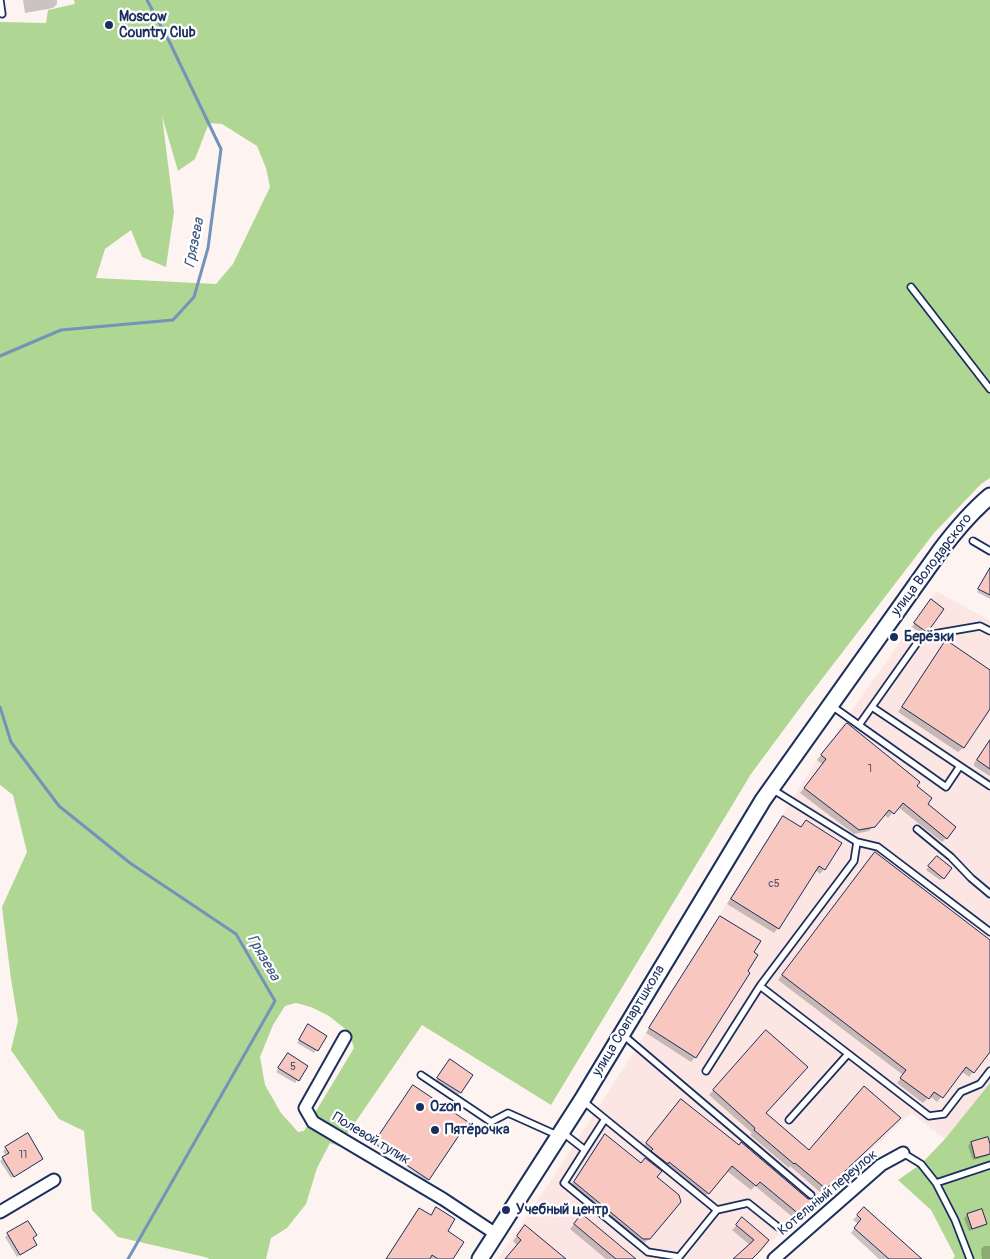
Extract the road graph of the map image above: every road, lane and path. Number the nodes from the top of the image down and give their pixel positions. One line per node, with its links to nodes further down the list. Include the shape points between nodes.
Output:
1 (0, 0): 2 (lane)
2 (2, 14)
3 (911, 287): 4 (lane)
4 (990, 389)
5 (990, 496): 10 (street, улица Володарского, via 960,524)
6 (973, 541): 7 (lane)
7 (990, 551)
8 (990, 631): 9 (lane, via 980,626 922,636)
9 (872, 706): 11 (lane); 12 (lane)
10 (827, 708): 11 (lane); 13 (street, улица Володарского)
11 (859, 725): 12 (lane, via 946,787)
12 (960, 766): 14 (lane)
13 (773, 785): 16 (lane); 20 (street, улица Совпартшкола)
14 (990, 786)
15 (917, 829): 17 (lane)
16 (856, 842): 18 (lane, via 878,847); 19 (lane, via 854,861)
17 (990, 894)
18 (990, 932)
19 (760, 986): 22 (lane); 24 (lane)
20 (622, 1034): 26 (street, улица Совпартшкола); 35 (lane)
21 (345, 1038): 39 (street, Полевой тупик, via 304,1108 312,1122)
22 (848, 1054): 23 (lane, via 929,1116 944,1114 961,1092 980,1084); 28 (lane)
23 (990, 1070)
24 (706, 1071)
25 (421, 1076): 29 (lane, via 491,1122 508,1113)
26 (582, 1100): 27 (lane); 29 (street, улица Совпартшкола)
27 (605, 1119): 30 (lane); 36 (lane)
28 (789, 1120)
29 (560, 1134): 30 (lane); 39 (street, улица Совпартшкола)
30 (585, 1150): 36 (lane, via 564,1183 648,1252 679,1257)
31 (903, 1153): 34 (lane, via 920,1164); 41 (street, Котельный переулок, via 881,1165)
32 (990, 1165): 34 (lane)
33 (54, 1180): 37 (street)
34 (936, 1183): 42 (lane)
35 (811, 1195)
36 (716, 1210): 38 (lane, via 748,1203)
37 (0, 1212)
38 (778, 1227)
39 (496, 1234): 40 (street, улица Совпартшкола)
40 (480, 1259)
41 (774, 1259)
42 (970, 1259)

